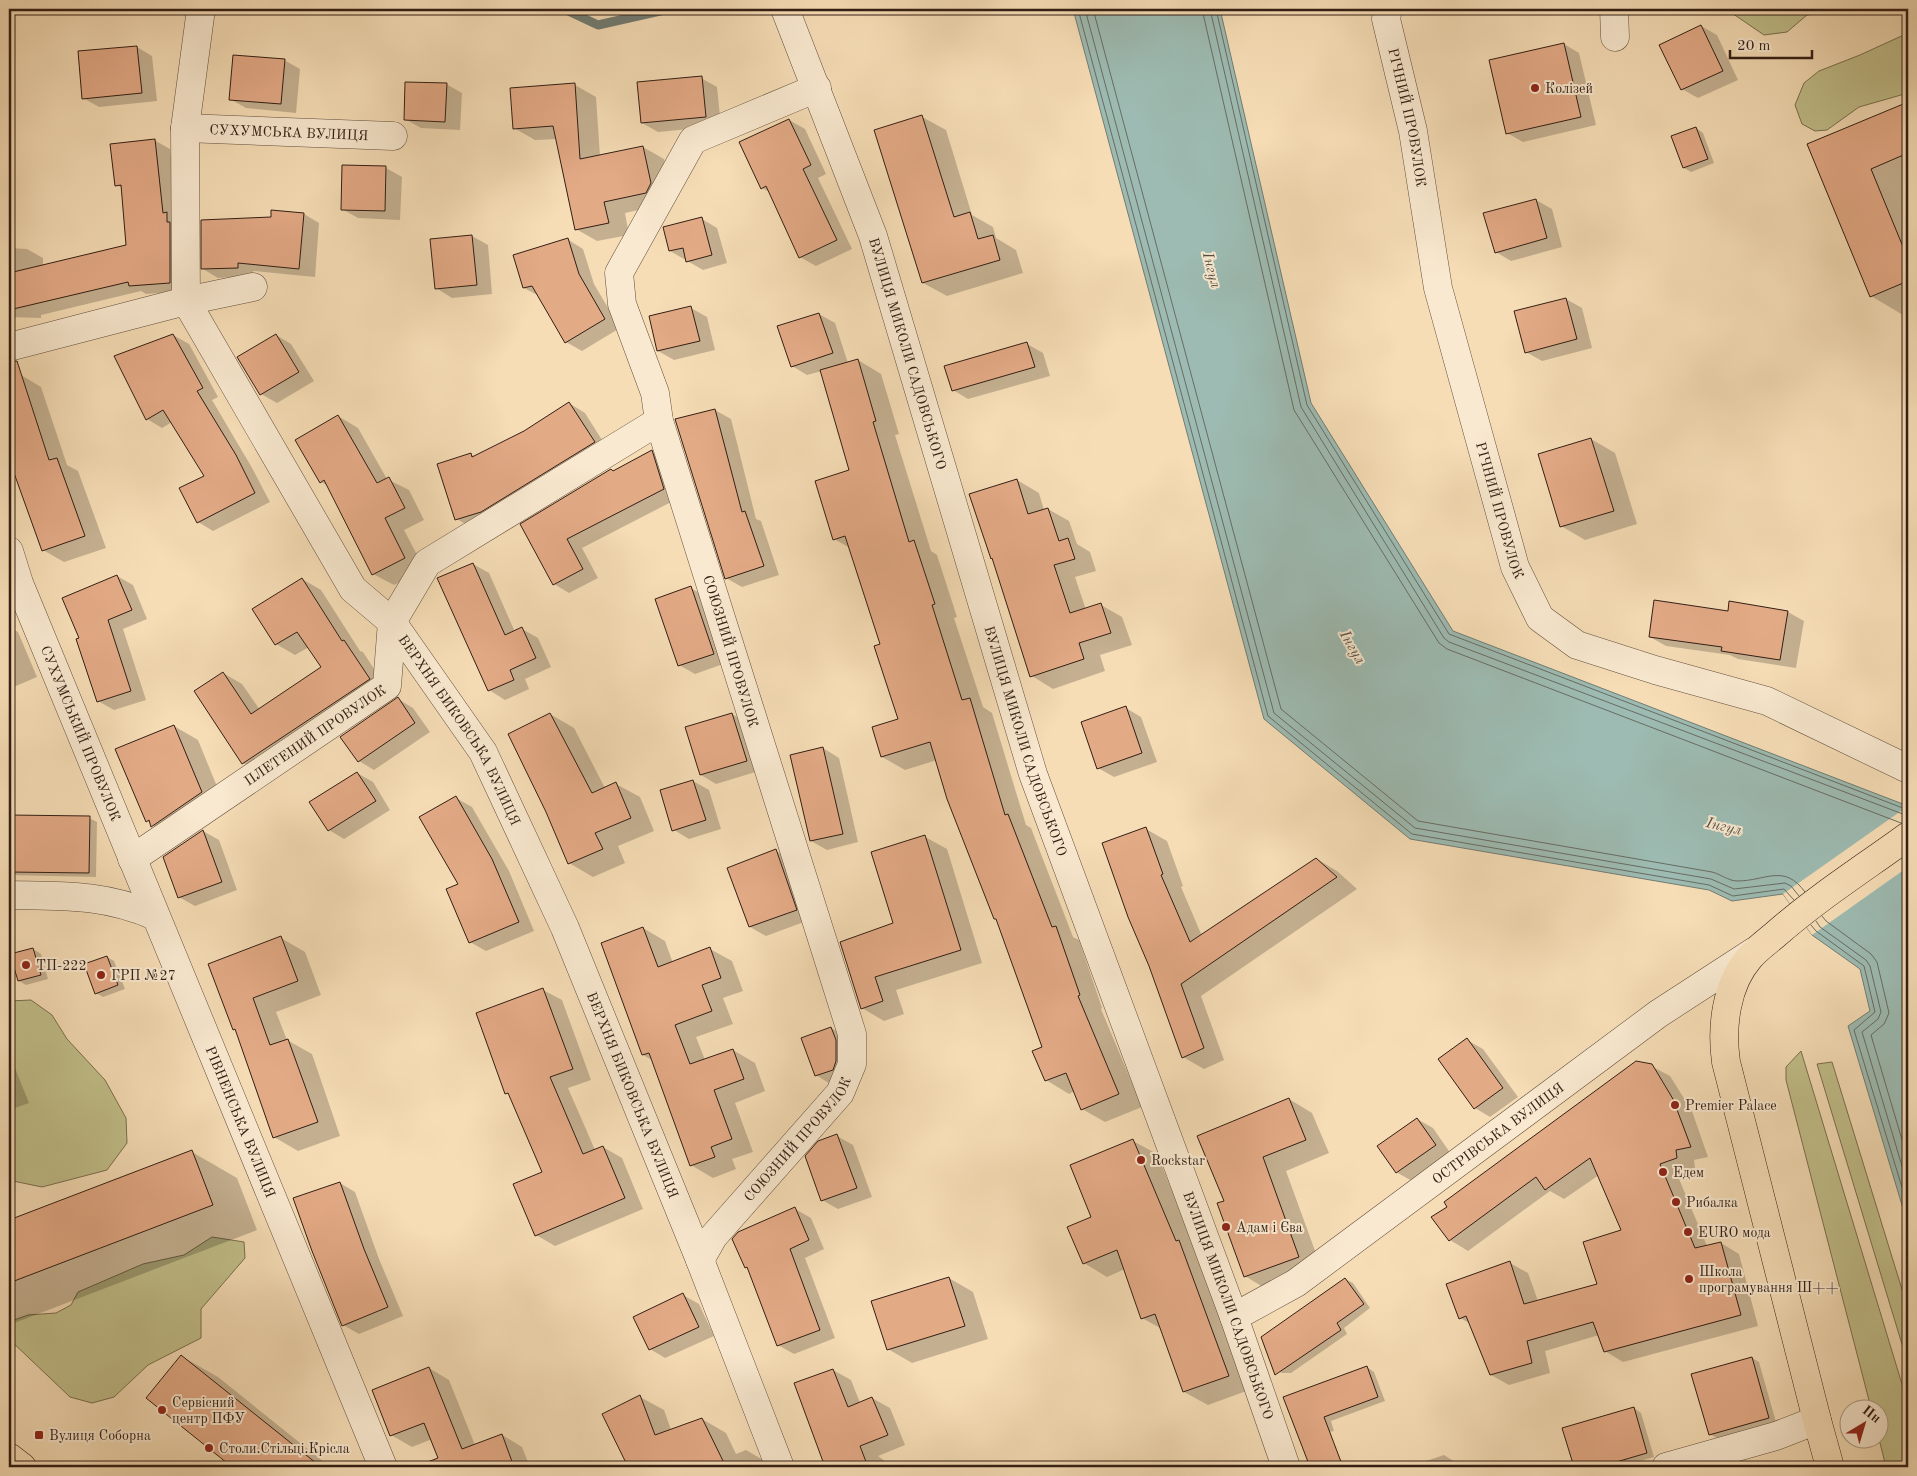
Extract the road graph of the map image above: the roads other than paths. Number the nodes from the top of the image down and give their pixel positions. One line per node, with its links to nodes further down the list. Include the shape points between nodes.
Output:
1 (202, 9): 7 (street, ВЕРХНЯ БИКОВСЬКА ВУЛИЦЯ)
2 (785, 9): 6 (street, ВУЛИЦЯ МИКОЛИ САДОВСЬКОГО)
3 (1388, 9): 15 (street, РІЧНИЙ ПРОВУЛОК, via 1386,19 1413,131 1438,288 1514,566 1540,618 1578,645 1767,701)
4 (1614, 9): 5 (street)
5 (1615, 36)
6 (817, 88): 12 (street, СОЮЗНИЙ ПРОВУЛОК, via 693,140 619,273 622,304 655,393); 22 (street, ВУЛИЦЯ МИКОЛИ САДОВСЬКОГО, via 873,236 1033,774)
7 (185, 128): 8 (street, СУХУМСЬКА ВУЛИЦЯ); 10 (street, ВЕРХНЯ БИКОВСЬКА ВУЛИЦЯ)
8 (393, 136)
9 (253, 287): 10 (street)
10 (186, 301): 11 (street); 14 (street, ВЕРХНЯ БИКОВСЬКА ВУЛИЦЯ, via 354,589)
11 (9, 347)
12 (659, 421): 14 (street, ПЛЕТЕНИЙ ПРОВУЛОК, via 427,563); 21 (street, СОЮЗНИЙ ПРОВУЛОК, via 852,1034 852,1064 840,1092 713,1237)
13 (9, 551): 17 (street, СУХУМСЬКИЙ ПРОВУЛОК, via 19,583)
14 (392, 622): 17 (street, ПЛЕТЕНИЙ ПРОВУЛОК, via 388,686); 21 (street, ВЕРХНЯ БИКОВСЬКА ВУЛИЦЯ, via 483,752 565,928)
15 (1908, 769)
16 (1908, 836): 20 (main road, via 1798,915)
17 (132, 859): 19 (street, СУХУМСЬКИЙ ПРОВУЛОК)
18 (9, 896): 19 (street, via 87,897 132,906)
19 (156, 916): 26 (street, РІВНЕНСЬКА ВУЛИЦЯ)
20 (1761, 947): 22 (street, ОСТРІВСЬКА ВУЛИЦЯ, via 1658,1014 1296,1283); 23 (main road, via 1741,970 1729,998 1723,1043)
21 (700, 1260): 27 (street, ВЕРХНЯ БИКОВСЬКА ВУЛИЦЯ)
22 (1234, 1317): 28 (street, ВУЛИЦЯ МИКОЛИ САДОВСЬКОГО)
23 (1817, 1420): 29 (street, via 1776,1436); 30 (main road)
24 (9, 1457): 25 (main road)
25 (22, 1467)
26 (383, 1467)
27 (780, 1467)
28 (1286, 1467)
29 (1666, 1467)
30 (1830, 1467)

